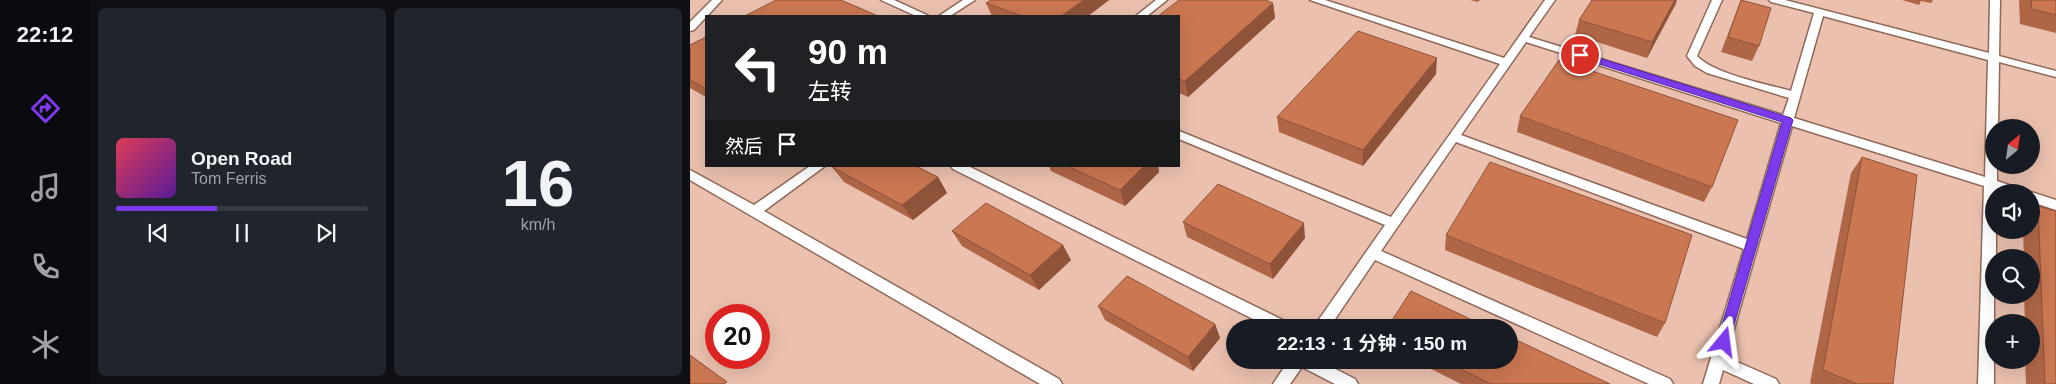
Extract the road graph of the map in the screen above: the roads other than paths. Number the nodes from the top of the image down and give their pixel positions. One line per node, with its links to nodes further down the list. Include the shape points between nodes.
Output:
1 (718, 0): 17 (lane)
2 (886, 0): 14 (lane)
3 (970, 0): 15 (lane)
4 (1162, 0): 16 (lane)
5 (1315, 0): 12 (lane)
6 (1358, 0): 12 (lane)
7 (1550, 0): 18 (lane)
8 (1717, 0): 22 (lane, via 1692,56 1711,71)
9 (1774, 0): 11 (lane)
10 (1995, 0): 19 (lane)
11 (1806, 4): 13 (lane)
12 (1347, 10): 20 (lane)
13 (1819, 12): 19 (lane); 22 (lane)
14 (922, 15)
15 (946, 15)
16 (1143, 15)
17 (690, 28)
18 (1523, 38): 20 (lane); 23 (lane)
19 (1994, 58): 21 (lane); 29 (lane)
20 (1506, 62): 25 (lane)
21 (2056, 74)
22 (1794, 96): 23 (lane)
23 (1787, 120): 29 (lane); 35 (lane)
24 (1180, 135): 33 (lane)
25 (1454, 137): 33 (lane); 35 (lane)
26 (818, 167): 32 (lane)
27 (959, 167): 37 (lane)
28 (690, 174): 32 (lane)
29 (1991, 184)
30 (2040, 200): 31 (lane)
31 (2056, 205)
32 (754, 211): 42 (lane)
33 (1393, 223): 36 (lane)
34 (1990, 239): 48 (lane)
35 (1751, 246): 39 (lane)
36 (1372, 253): 38 (lane); 45 (lane)
37 (1268, 319)
38 (1326, 319)
39 (1718, 361): 46 (lane); 47 (lane)
40 (1292, 369): 43 (lane)
41 (1321, 369): 44 (lane)
42 (1054, 384)
43 (1281, 384)
44 (1350, 384)
45 (1665, 384)
46 (1712, 384)
47 (1771, 384)
48 (1986, 384)

